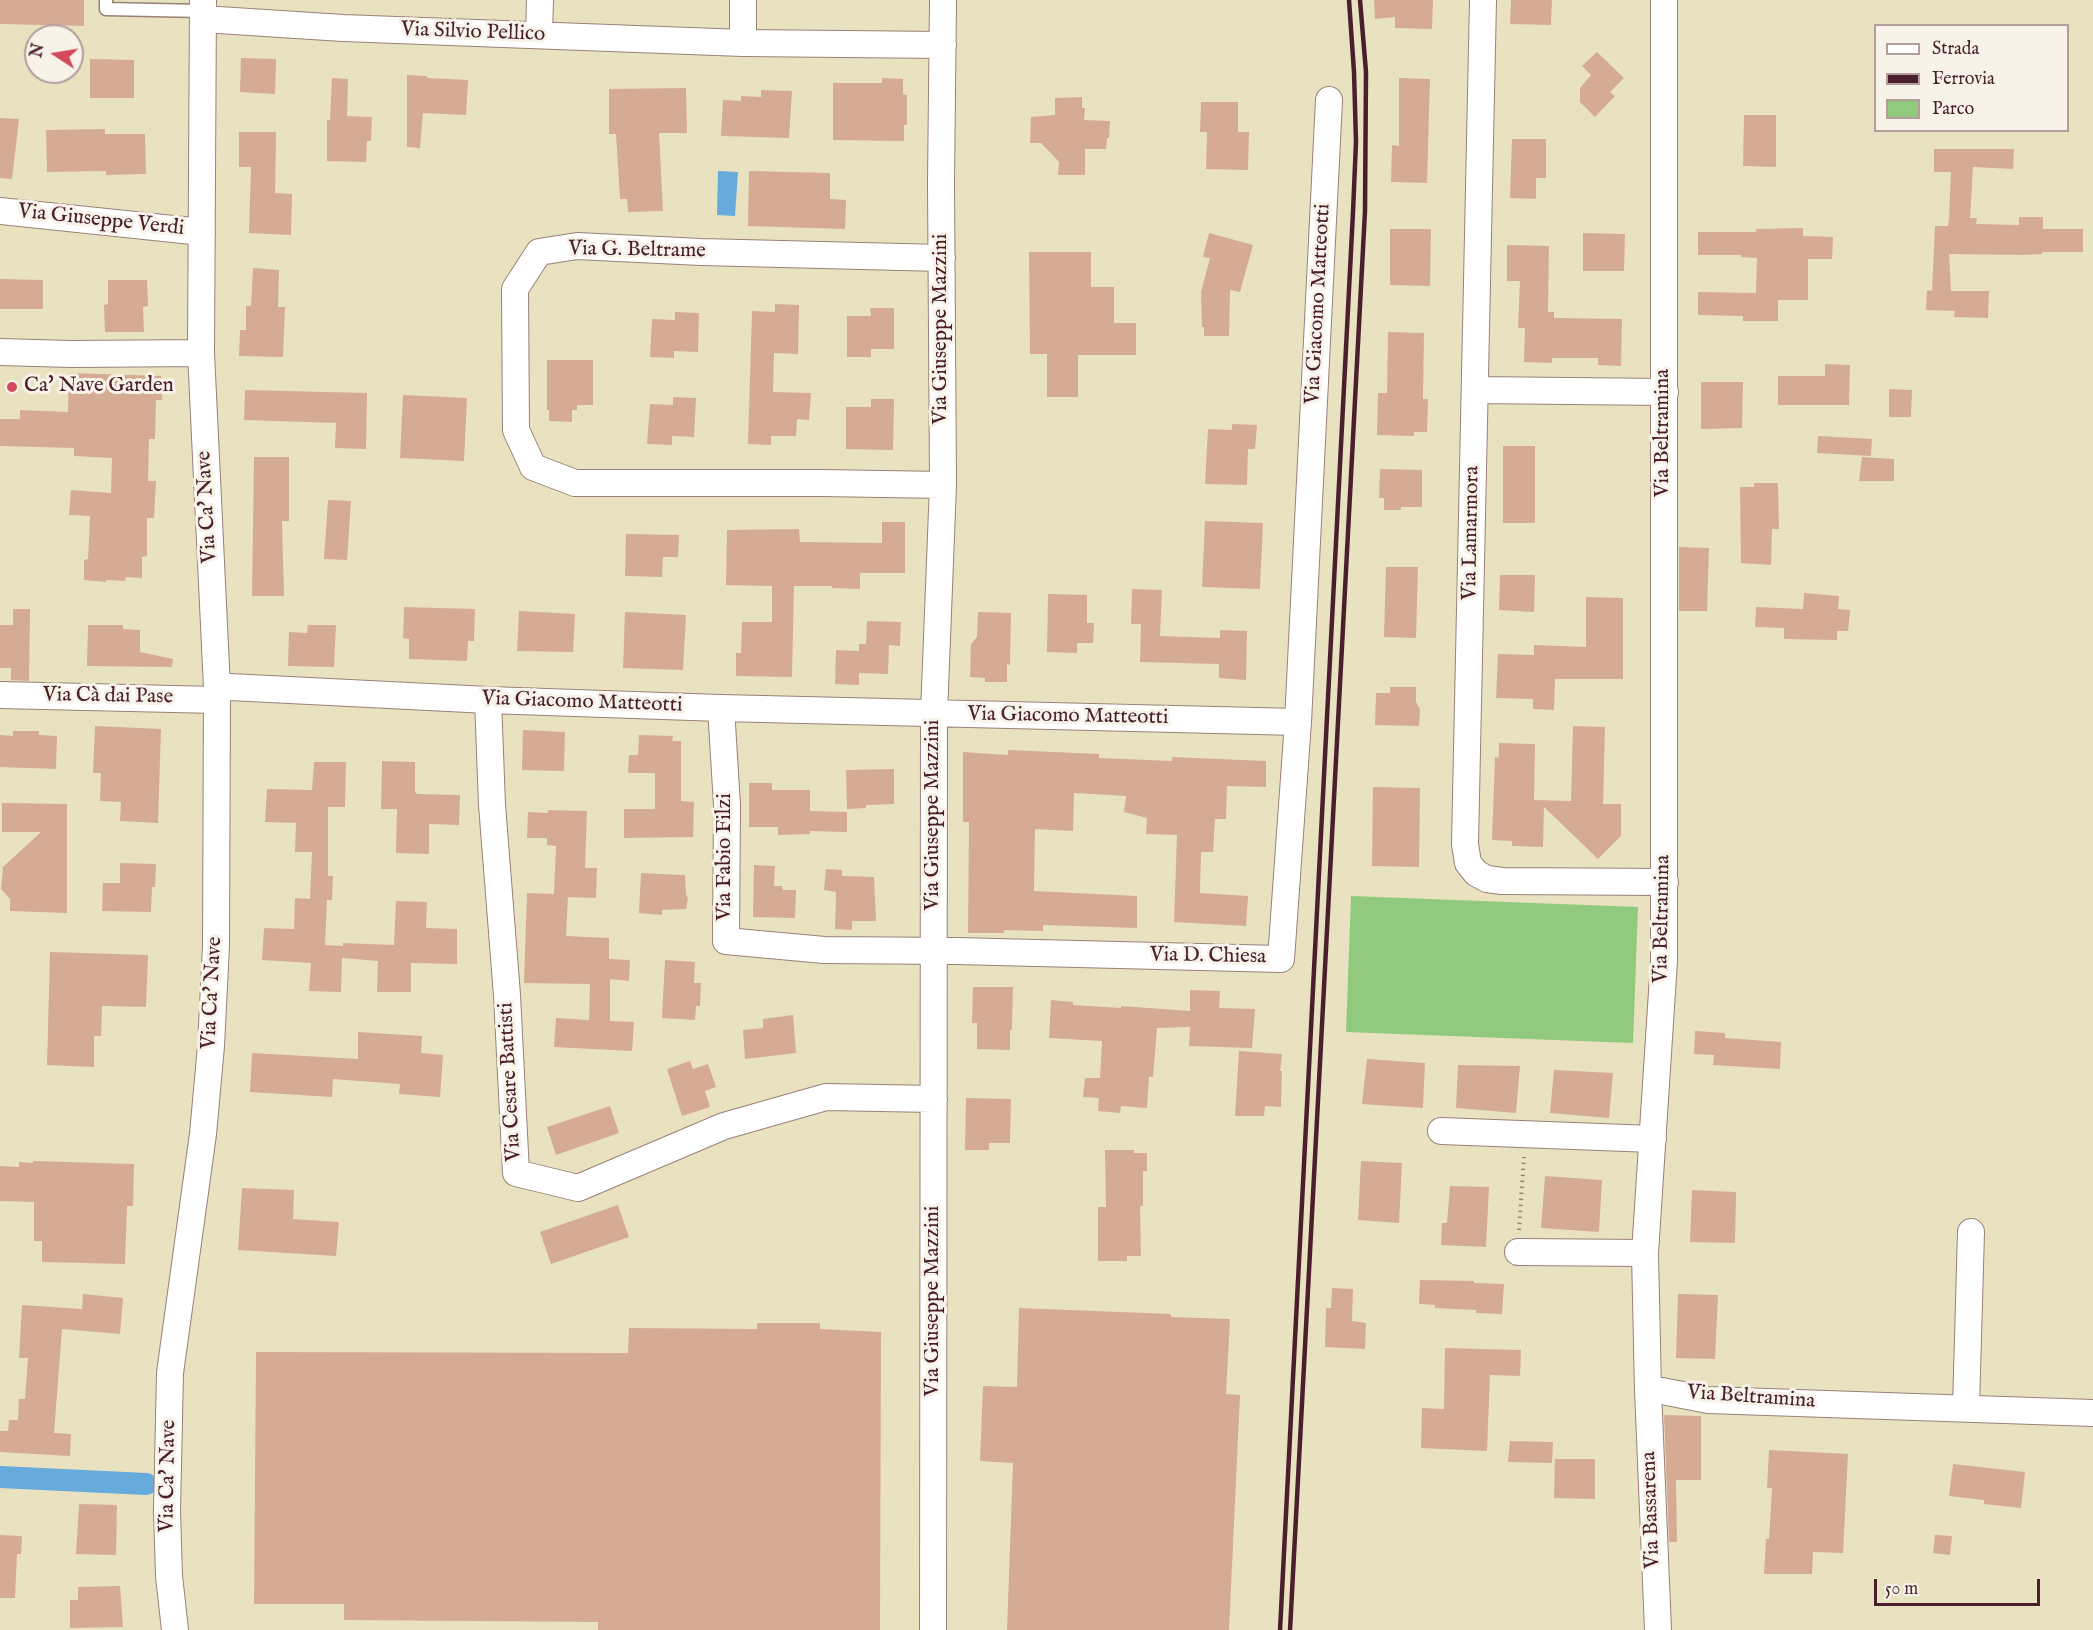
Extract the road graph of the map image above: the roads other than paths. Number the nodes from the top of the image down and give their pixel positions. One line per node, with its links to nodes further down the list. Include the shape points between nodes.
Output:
1 (106, 0): 7 (lane, via 106,9)
2 (540, 0): 8 (street)
3 (743, 0): 9 (street)
4 (943, 0): 10 (street, Via Giuseppe Mazzini)
5 (1483, 0): 17 (street, Via Lamarmora)
6 (1664, 0): 18 (street, Via Beltramina)
7 (203, 10): 8 (street, Via Silvio Pellico, via 343,28); 13 (street, Via Ca' Nave)
8 (539, 35): 9 (street, Via Silvio Pellico)
9 (743, 43): 10 (street, Via Silvio Pellico)
10 (943, 45): 14 (street, Via Giuseppe Mazzini)
11 (1329, 100): 25 (street, Via Giacomo Matteotti)
12 (0, 211): 13 (street, Via Giuseppe Verdi)
13 (202, 232): 16 (street, Via Ca' Nave)
14 (942, 258): 19 (street, Via Giuseppe Mazzini); 19 (street, Via G. Beltrame, via 577,246 539,252 515,289 515,301 516,430 533,467 575,483)
15 (0, 352): 16 (street)
16 (201, 353): 21 (street, Via Ca' Nave)
17 (1475, 390): 18 (street); 26 (street, Via Lamarmora, via 1468,863 1481,876 1502,881)
18 (1665, 392): 26 (street, Via Beltramina)
19 (943, 486): 24 (street, Via Giuseppe Mazzini)
20 (0, 694): 21 (street, Via Cà dai Pase)
21 (216, 694): 22 (street, Via Giacomo Matteotti, via 230,687); 37 (street, Via Ca' Nave, via 216,946 211,1046 203,1134 170,1373 167,1511)
22 (488, 700): 23 (street, Via Giacomo Matteotti); 28 (street, Via Cesare Battisti, via 516,1173 578,1188 724,1126 826,1097)
23 (720, 708): 24 (street, Via Giacomo Matteotti); 27 (street, Via Fabio Filzi, via 727,805 726,941 824,950)
24 (934, 714): 25 (street, Via Giacomo Matteotti); 27 (street, Via Giuseppe Mazzini)
25 (1298, 722): 27 (street, Via D. Chiesa, via 1281,959)
26 (1665, 882): 30 (street, Via Beltramina)
27 (933, 951): 28 (street, Via Giuseppe Mazzini)
28 (934, 1099): 38 (street, Via Giuseppe Mazzini)
29 (1441, 1131): 30 (street)
30 (1653, 1139): 33 (street, Via Beltramina)
31 (1971, 1232): 35 (street)
32 (1518, 1252): 33 (street)
33 (1646, 1253): 34 (street, Via Beltramina)
34 (1648, 1390): 35 (street, Via Beltramina, via 1708,1400); 39 (street, Via Bassarena)
35 (1966, 1408): 36 (street, Via Beltramina)
36 (2093, 1413)
37 (175, 1630)
38 (933, 1630)
39 (1658, 1630)

